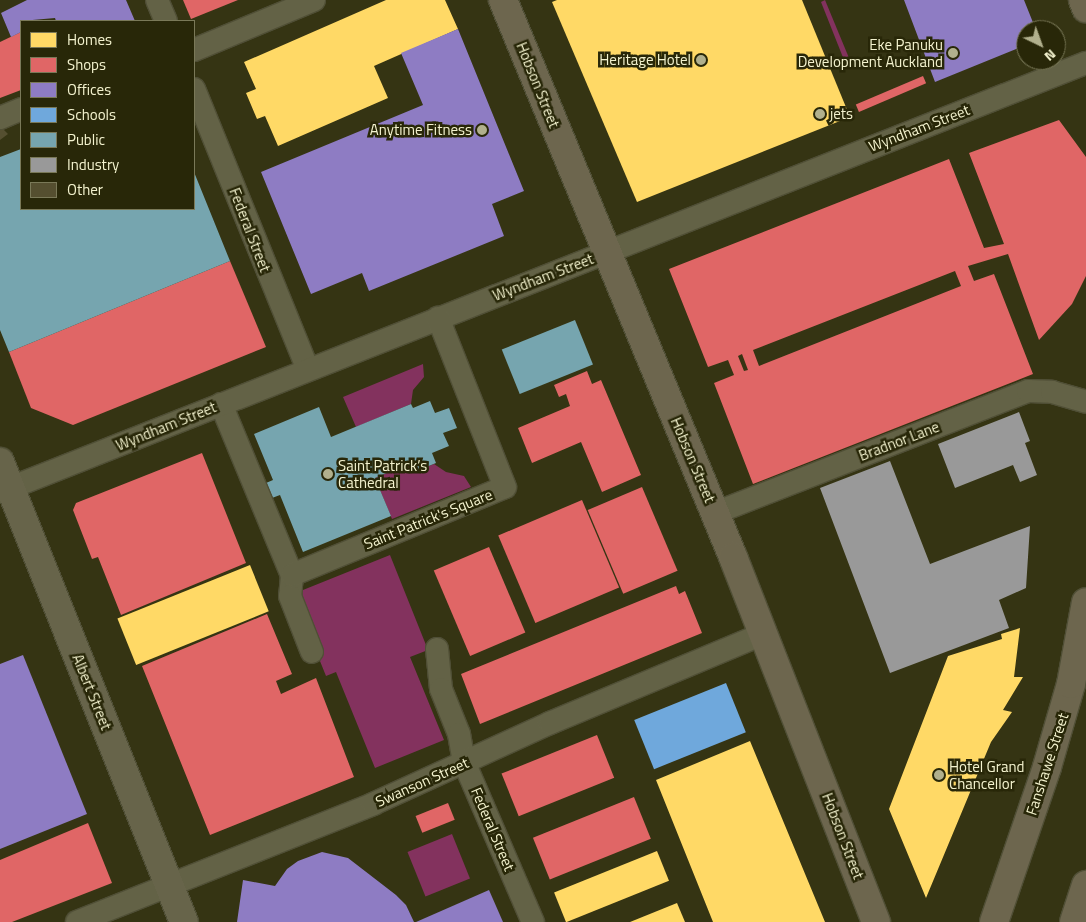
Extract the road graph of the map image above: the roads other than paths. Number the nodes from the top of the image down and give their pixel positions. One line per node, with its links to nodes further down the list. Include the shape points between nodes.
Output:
1 (157, 0): 6 (street)
2 (314, 0): 7 (street)
3 (503, 0): 12 (main road, Hobson Street)
4 (1083, 0): 5 (main road)
5 (1086, 8)
6 (166, 20)
7 (195, 50)
8 (1086, 63): 12 (street, Wyndham Street)
9 (195, 91): 14 (street, Federal Street)
10 (20, 109): 11 (street)
11 (0, 118)
12 (606, 252): 13 (street, Wyndham Street); 19 (main road, Hobson Street)
13 (438, 318): 14 (street, Wyndham Street); 20 (street, Saint Patrick's Square, via 506,487)
14 (308, 370): 16 (street, Wyndham Street)
15 (1086, 402): 19 (street, Bradnor Lane, via 1052,392 1028,391)
16 (221, 404): 18 (street, Wyndham Street); 20 (street)
17 (0, 462): 18 (street, Albert Street)
18 (5, 490): 26 (street, Albert Street)
19 (715, 512): 22 (main road, Hobson Street)
20 (292, 575): 24 (street, via 290,596)
21 (1086, 602): 32 (main road, Fanshawe Street, via 1071,684 1047,767)
22 (763, 634): 25 (street, Swanson Street); 31 (main road, Hobson Street)
23 (437, 648): 25 (street, Federal Street, via 441,689 460,734)
24 (312, 652)
25 (464, 762): 26 (street, Swanson Street, via 229,863); 30 (street, Federal Street)
26 (168, 883): 28 (street, Swanson Street); 29 (street, Albert Street)
27 (1086, 885): 33 (main road)
28 (77, 922)
29 (184, 922)
30 (533, 922)
31 (876, 922)
32 (994, 922)
33 (1074, 922)

